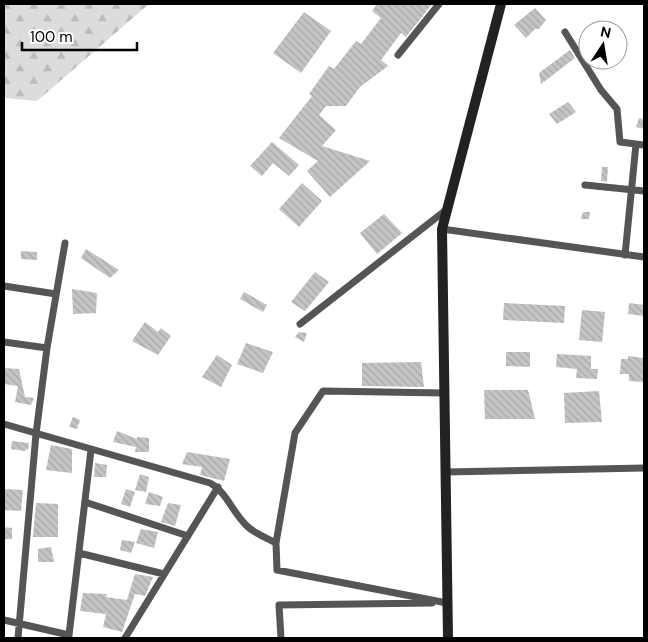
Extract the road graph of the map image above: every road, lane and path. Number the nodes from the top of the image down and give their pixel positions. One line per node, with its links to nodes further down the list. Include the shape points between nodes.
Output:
1 (439, 4): 4 (street)
2 (502, 4): 10 (main road)
3 (564, 32): 5 (street, via 617,109 620,142)
4 (398, 55)
5 (636, 144): 6 (street); 8 (street)
6 (644, 145)
7 (585, 185): 8 (street)
8 (633, 189): 9 (street); 13 (street)
9 (644, 191)
10 (446, 210): 11 (main road); 17 (street)
11 (442, 229): 13 (street); 20 (main road)
12 (65, 243): 16 (street)
13 (626, 255): 14 (street)
14 (644, 257)
15 (4, 286): 16 (street)
16 (56, 294): 19 (street)
17 (300, 324)
18 (4, 342): 19 (street)
19 (47, 348): 22 (street)
20 (444, 393): 25 (main road); 29 (street, via 323,391 295,433)
21 (4, 424): 22 (street)
22 (36, 434): 23 (street); 34 (street)
23 (91, 450): 26 (street); 27 (street)
24 (644, 468): 25 (street)
25 (445, 472): 32 (main road)
26 (218, 487): 28 (street); 29 (street, via 249,528)
27 (85, 502): 28 (street); 30 (street)
28 (188, 536): 31 (street)
29 (276, 543): 32 (street, via 277,570)
30 (79, 553): 31 (street); 35 (street)
31 (164, 574): 37 (street)
32 (447, 603): 38 (street, via 279,605); 39 (main road)
33 (4, 620): 34 (street)
34 (20, 624): 35 (street); 36 (street)
35 (69, 636)
36 (18, 638)
37 (125, 638)
38 (281, 638)
39 (448, 638)

